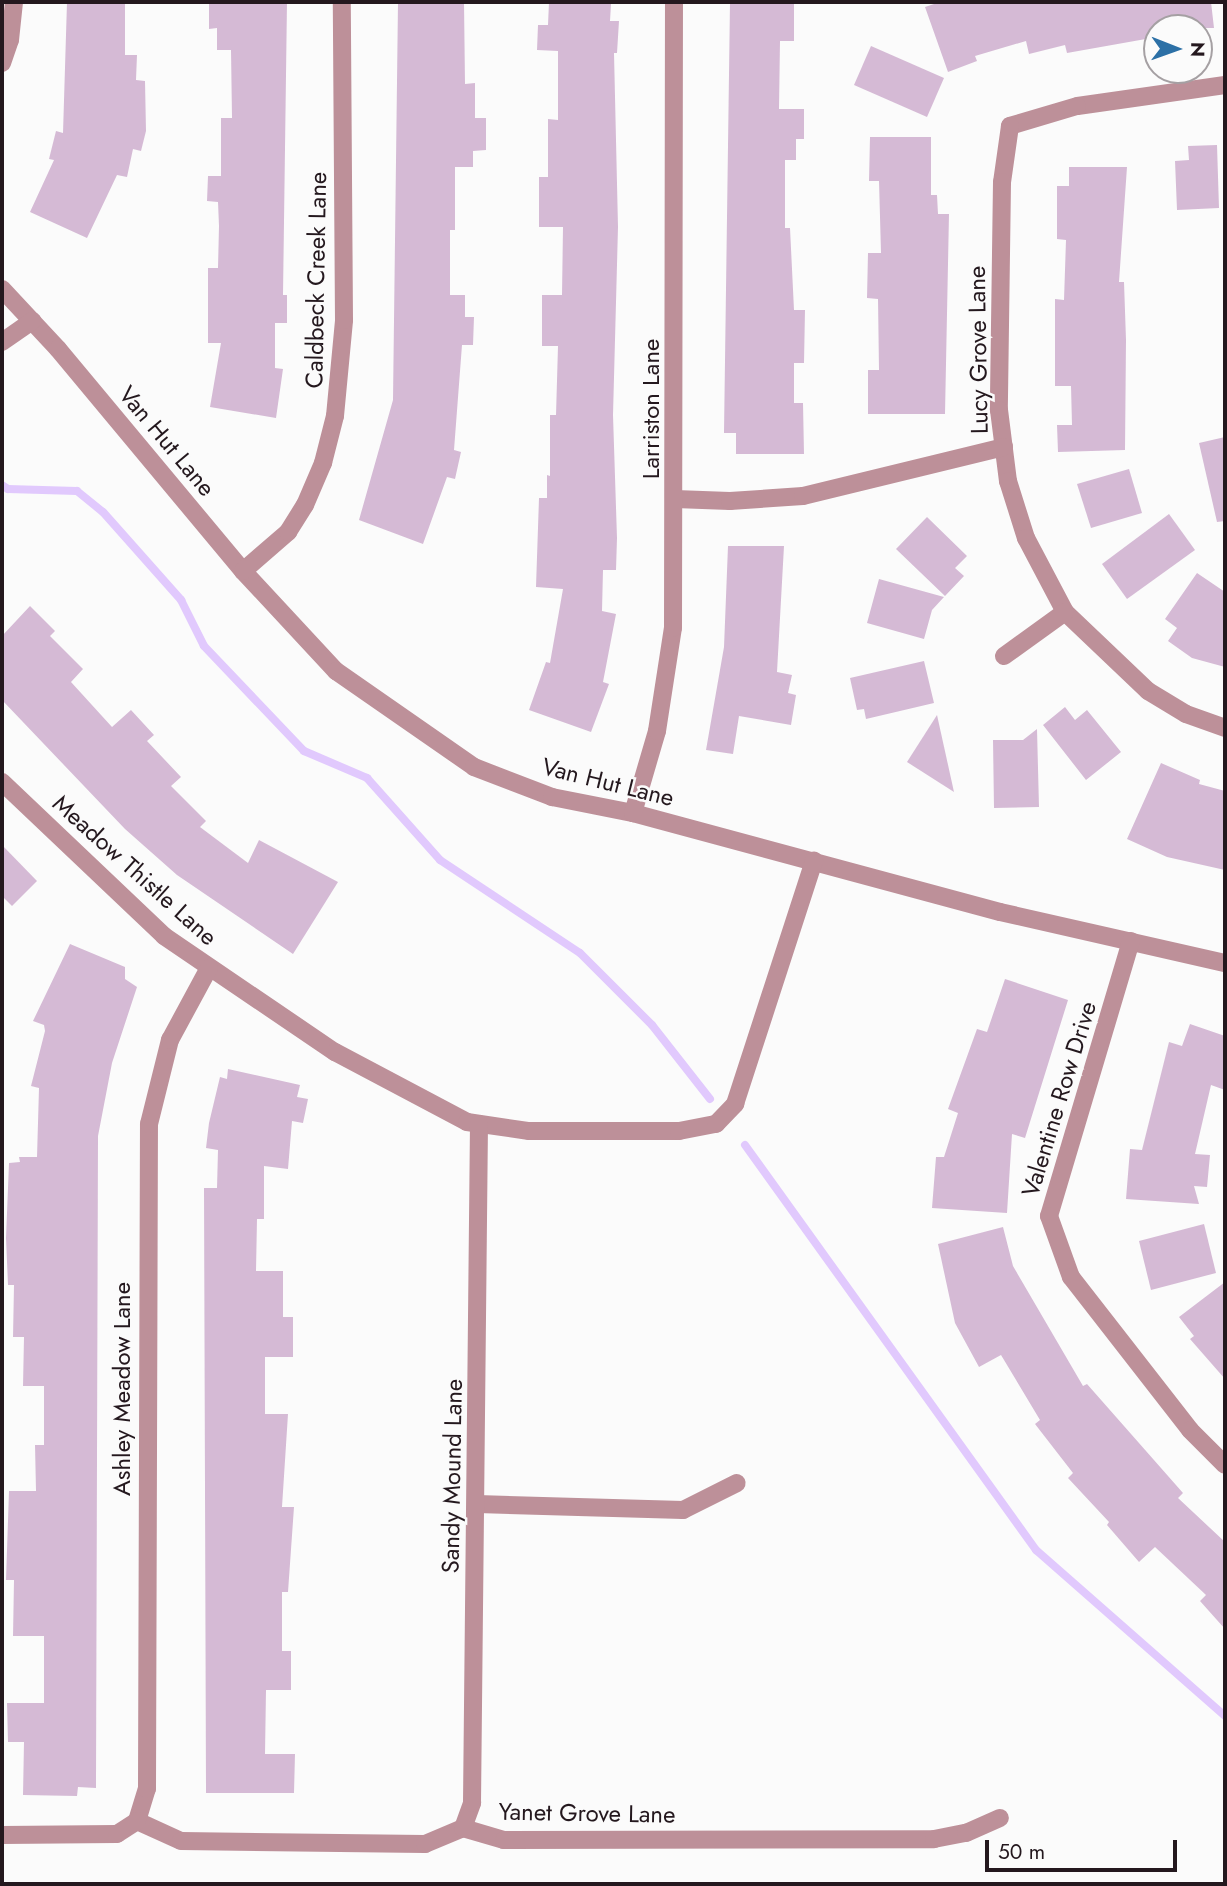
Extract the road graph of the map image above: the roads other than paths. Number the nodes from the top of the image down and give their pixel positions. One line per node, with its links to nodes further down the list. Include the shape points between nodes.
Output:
1 (14, 2): 4 (street)
2 (342, 2): 11 (street, Caldbeck Creek Lane, via 344,320 335,416 305,505 288,531)
3 (674, 2): 10 (street, Larriston Lane)
4 (2, 63)
5 (1225, 85): 9 (street, Lucy Grove Lane, via 1077,106 1010,126 1002,182 999,410)
6 (2, 289): 7 (street, Van Hut Lane)
7 (32, 321): 8 (street); 11 (street, Van Hut Lane)
8 (2, 342)
9 (1004, 447): 10 (street, via 803,496 730,502); 12 (street, Lucy Grove Lane, via 1008,481 1026,538)
10 (675, 499): 16 (street, Larriston Lane, via 668,672)
11 (243, 571): 16 (street, Van Hut Lane, via 336,671 474,767 552,797)
12 (1065, 612): 13 (street); 14 (street, Lucy Grove Lane, via 1148,691 1186,714)
13 (1004, 656)
14 (1225, 729)
15 (2, 782): 20 (street, Meadow Thistle Lane, via 164,936)
16 (633, 813): 17 (street, Van Hut Lane)
17 (814, 861): 18 (street, Van Hut Lane); 21 (street, Meadow Thistle Lane, via 735,1104 716,1124 679,1131 529,1131)
18 (1130, 941): 19 (street, Van Hut Lane); 22 (street, Valentine Row Drive, via 1049,1216 1071,1277 1190,1430)
19 (1225, 963)
20 (209, 968): 21 (street, Meadow Thistle Lane, via 335,1052 467,1122); 26 (street, Ashley Meadow Lane, via 170,1040 149,1124 147,1789)
21 (479, 1124): 24 (street, Sandy Mound Lane)
22 (1225, 1465)
23 (737, 1483): 24 (street, via 683,1510)
24 (477, 1504): 27 (street, Sandy Mound Lane, via 472,1803)
25 (1000, 1818): 27 (street, Yanet Grove Lane, via 966,1833 934,1839 504,1840)
26 (137, 1821): 27 (street, Yanet Grove Lane, via 181,1841 425,1844); 28 (street, via 117,1834)
27 (463, 1828)
28 (2, 1835)

